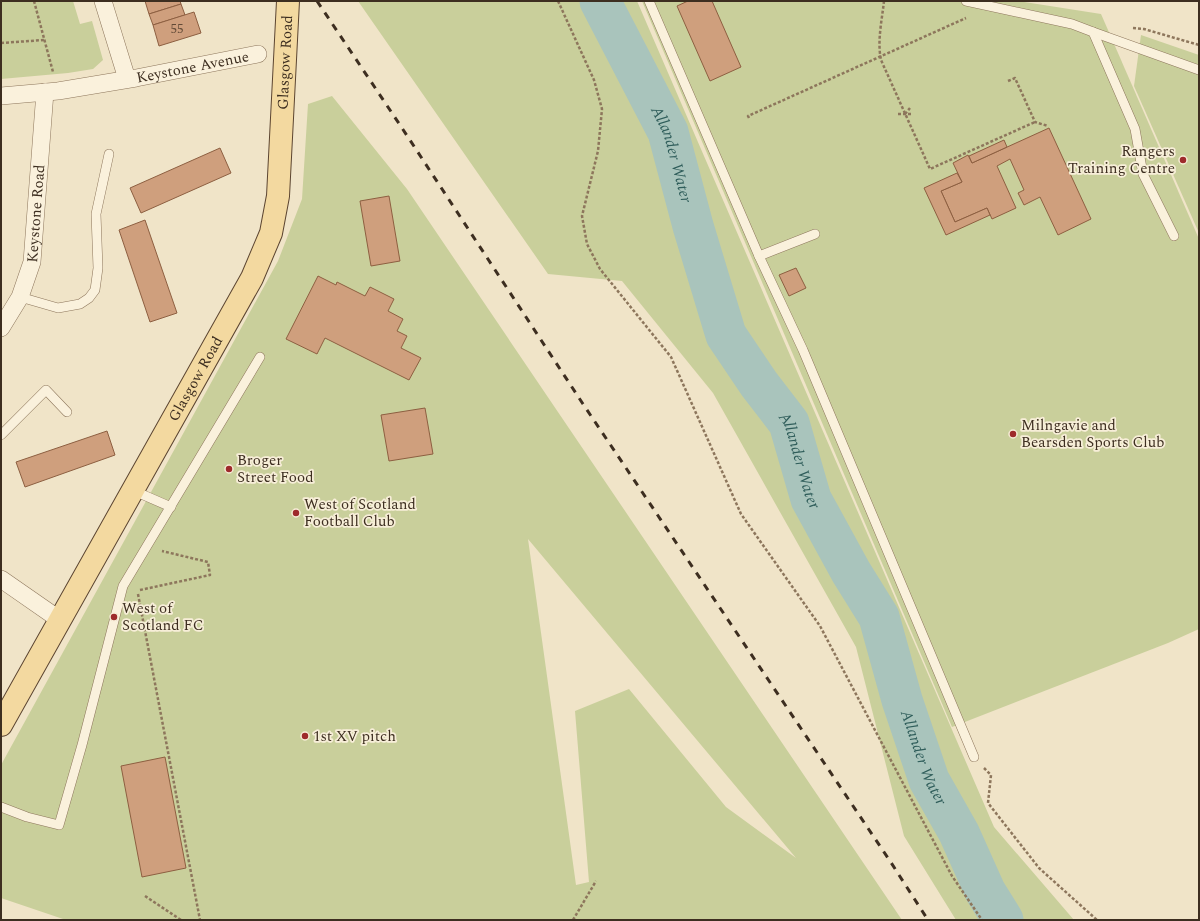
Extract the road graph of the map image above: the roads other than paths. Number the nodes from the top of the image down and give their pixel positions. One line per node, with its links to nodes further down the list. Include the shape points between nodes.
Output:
1 (104, 1): 8 (street, Keystone Avenue)
2 (288, 1): 20 (main road, Glasgow Road, via 278,190 271,233 252,278)
3 (649, 1): 14 (lane)
4 (966, 1): 5 (lane, via 1072,24)
5 (1093, 32): 7 (lane); 13 (lane, via 1135,129 1143,174)
6 (258, 54): 8 (street, Keystone Avenue)
7 (1199, 70)
8 (127, 79): 9 (street, Keystone Avenue)
9 (52, 91): 10 (street, Keystone Avenue); 15 (street, Keystone Road, via 32,262)
10 (1, 96)
11 (109, 154): 15 (lane, via 96,214 98,268 95,290 80,304 58,308)
12 (815, 234): 14 (lane)
13 (1174, 236)
14 (759, 256): 25 (lane, via 803,350)
15 (20, 297): 16 (street, Keystone Road)
16 (1, 328)
17 (260, 357): 21 (lane)
18 (67, 412): 19 (lane, via 46,390)
19 (1, 435)
20 (132, 490): 21 (lane); 23 (main road, Glasgow Road)
21 (171, 507): 26 (lane, via 123,586 59,825 27,817)
22 (1, 579): 23 (street)
23 (60, 620): 24 (main road, Glasgow Road)
24 (1, 725)
25 (974, 757)
26 (1, 806)

